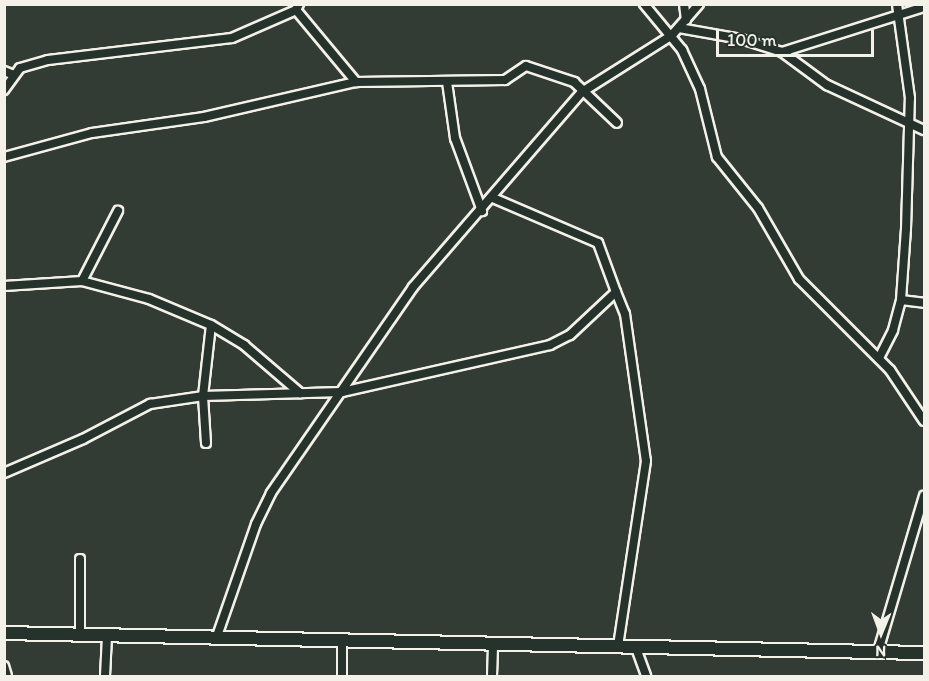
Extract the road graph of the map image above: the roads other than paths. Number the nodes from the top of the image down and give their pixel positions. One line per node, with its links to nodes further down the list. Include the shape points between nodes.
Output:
1 (644, 4): 9 (street)
2 (684, 4): 8 (street)
3 (699, 4): 8 (street)
4 (897, 4): 7 (street)
5 (924, 7): 7 (street)
6 (297, 8): 12 (street, via 232,38 48,60 20,68); 13 (street)
7 (897, 16): 10 (street); 18 (street, via 909,78)
8 (686, 20): 9 (street)
9 (676, 32): 10 (street, via 741,39); 16 (street); 30 (street, via 700,89 717,157 759,208 799,279)
10 (782, 52): 18 (street, via 827,85)
11 (4, 71): 12 (street)
12 (14, 75): 15 (street)
13 (356, 82): 14 (street); 20 (street, via 204,117 92,132)
14 (447, 82): 16 (street, via 505,80 520,68 536,66 574,82); 23 (street, via 455,138)
15 (4, 90)
16 (582, 92): 17 (street); 21 (street)
17 (617, 123)
18 (909, 126): 19 (street); 27 (street)
19 (924, 130)
20 (4, 157)
21 (493, 198): 23 (street); 26 (street, via 598,243)
22 (118, 211): 24 (street)
23 (482, 211): 31 (street, via 413,287)
24 (82, 281): 25 (street); 29 (street, via 149,299)
25 (4, 286)
26 (616, 292): 31 (street, via 570,335 550,345); 45 (street, via 625,314 646,461)
27 (901, 300): 28 (street); 30 (street, via 888,344)
28 (924, 303)
29 (211, 325): 32 (street, via 270,364); 33 (street)
30 (879, 358): 34 (street)
31 (342, 392): 32 (street); 42 (street, via 299,447 271,493 256,524)
32 (300, 393): 33 (street)
33 (203, 396): 35 (street); 36 (street, via 150,404 83,439)
34 (924, 421)
35 (206, 443)
36 (4, 473)
37 (924, 496): 47 (street)
38 (80, 559): 40 (street)
39 (4, 633): 40 (main road)
40 (80, 634): 41 (main road)
41 (107, 636): 42 (main road); 51 (street)
42 (216, 639): 43 (main road)
43 (342, 641): 44 (main road); 52 (street)
44 (493, 645): 45 (main road); 53 (street)
45 (618, 647): 46 (main road)
46 (636, 648): 47 (main road); 54 (street)
47 (878, 651): 48 (main road)
48 (924, 653)
49 (4, 666): 50 (street)
50 (7, 676)
51 (105, 676)
52 (342, 676)
53 (492, 676)
54 (646, 676)

